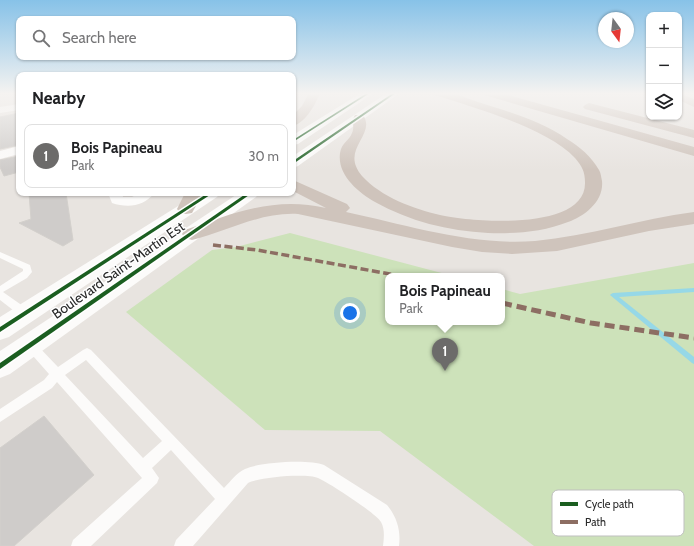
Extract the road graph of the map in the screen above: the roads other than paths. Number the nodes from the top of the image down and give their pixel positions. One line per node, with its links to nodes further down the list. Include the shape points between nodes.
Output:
1 (329, 118): 9 (main road)
2 (359, 118): 3 (highway, via 359,134 351,143 347,161 351,172 362,185 390,204 410,212 461,224 493,227 541,223 580,209 592,196 596,183 593,171 578,153 562,141); 13 (main road)
3 (516, 118)
4 (577, 118): 11 (highway)
5 (636, 118): 8 (highway)
6 (645, 118): 7 (highway)
7 (694, 130)
8 (694, 134)
9 (296, 139)
10 (16, 151): 12 (street)
11 (694, 153)
12 (0, 155)
13 (296, 161)
14 (296, 186): 21 (highway)
15 (116, 196): 16 (street, via 117,200 126,202 142,199)
16 (144, 196)
17 (203, 196): 19 (main road, Boulevard Saint-Martin Est)
18 (246, 196): 22 (main road, Boulevard Saint-Martin Est)
19 (190, 201): 26 (main road, Boulevard Saint-Martin Est)
20 (694, 218): 21 (highway, via 547,246 513,248 455,242)
21 (391, 227): 22 (highway, via 291,208 261,213)
22 (192, 234): 28 (main road, Boulevard Saint-Martin Est)
23 (0, 255): 24 (lane, via 26,267 28,272)
24 (0, 290)
25 (0, 295): 26 (lane)
26 (26, 314): 27 (main road, Boulevard Saint-Martin Est)
27 (0, 330)
28 (30, 345): 29 (main road, Boulevard Saint-Martin Est); 30 (lane)
29 (0, 366)
30 (57, 374): 31 (lane, via 48,384); 32 (lane, via 87,353); 33 (lane)
31 (0, 416)
32 (171, 441): 33 (lane); 34 (lane)
33 (143, 467): 35 (lane, via 152,478)
34 (224, 498): 36 (lane); 37 (lane, via 250,474 288,469 319,470 388,516 392,529)
35 (79, 546)
36 (182, 546)
37 (391, 546)

